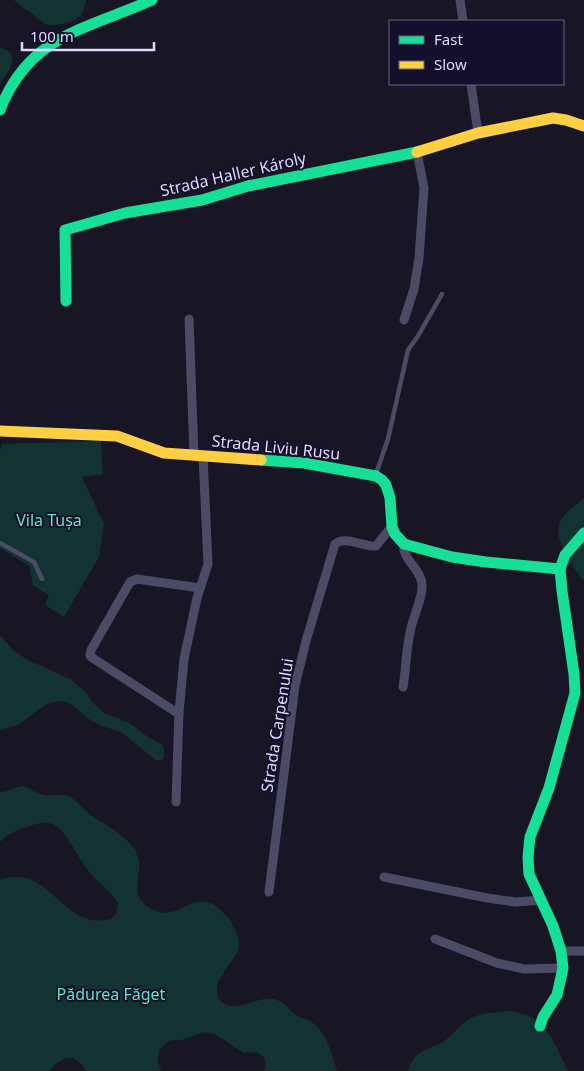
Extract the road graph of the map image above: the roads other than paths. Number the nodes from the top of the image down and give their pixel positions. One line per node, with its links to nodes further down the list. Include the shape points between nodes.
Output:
1 (152, 0): 5 (street, via 57,40 36,55 19,74)
2 (460, 0): 3 (street)
3 (463, 20)
4 (471, 85): 7 (street)
5 (0, 110)
6 (584, 126): 7 (street, Strada Haller Károly, via 553,118)
7 (478, 133): 8 (street, Strada Haller Károly)
8 (417, 152): 10 (street, Strada Haller Károly, via 248,186 202,200 126,213 65,230); 12 (street, via 424,188 419,258)
9 (442, 294): 15 (lane, via 408,350 388,439)
10 (66, 300)
11 (189, 319): 14 (street)
12 (404, 320)
13 (0, 431): 14 (street, Strada Liviu Rusu, via 117,436 164,453)
14 (198, 455): 15 (street, Strada Liviu Rusu, via 304,463); 22 (street, via 208,564)
15 (376, 476): 16 (street, via 388,488)
16 (392, 526): 19 (street); 27 (street, Strada Carpenului, via 376,546 343,540 335,544 294,686)
17 (584, 533): 20 (street, via 565,555)
18 (0, 543): 21 (lane, via 34,562)
19 (404, 544): 20 (street, via 452,557); 23 (street, via 403,550 423,583 410,632)
20 (560, 569): 28 (street, via 575,693 549,788 530,837 529,874)
21 (42, 579)
22 (200, 588): 24 (street, via 184,660); 24 (street, via 137,579 130,582 90,655)
23 (404, 687)
24 (178, 714): 25 (street)
25 (176, 802)
26 (384, 877): 28 (street, via 487,898 516,902)
27 (268, 892)
28 (541, 900): 30 (street)
29 (435, 939): 32 (street, via 497,963 524,969)
30 (560, 951): 31 (street); 32 (street)
31 (584, 951)
32 (562, 968): 33 (street, via 557,994)
33 (540, 1026)

